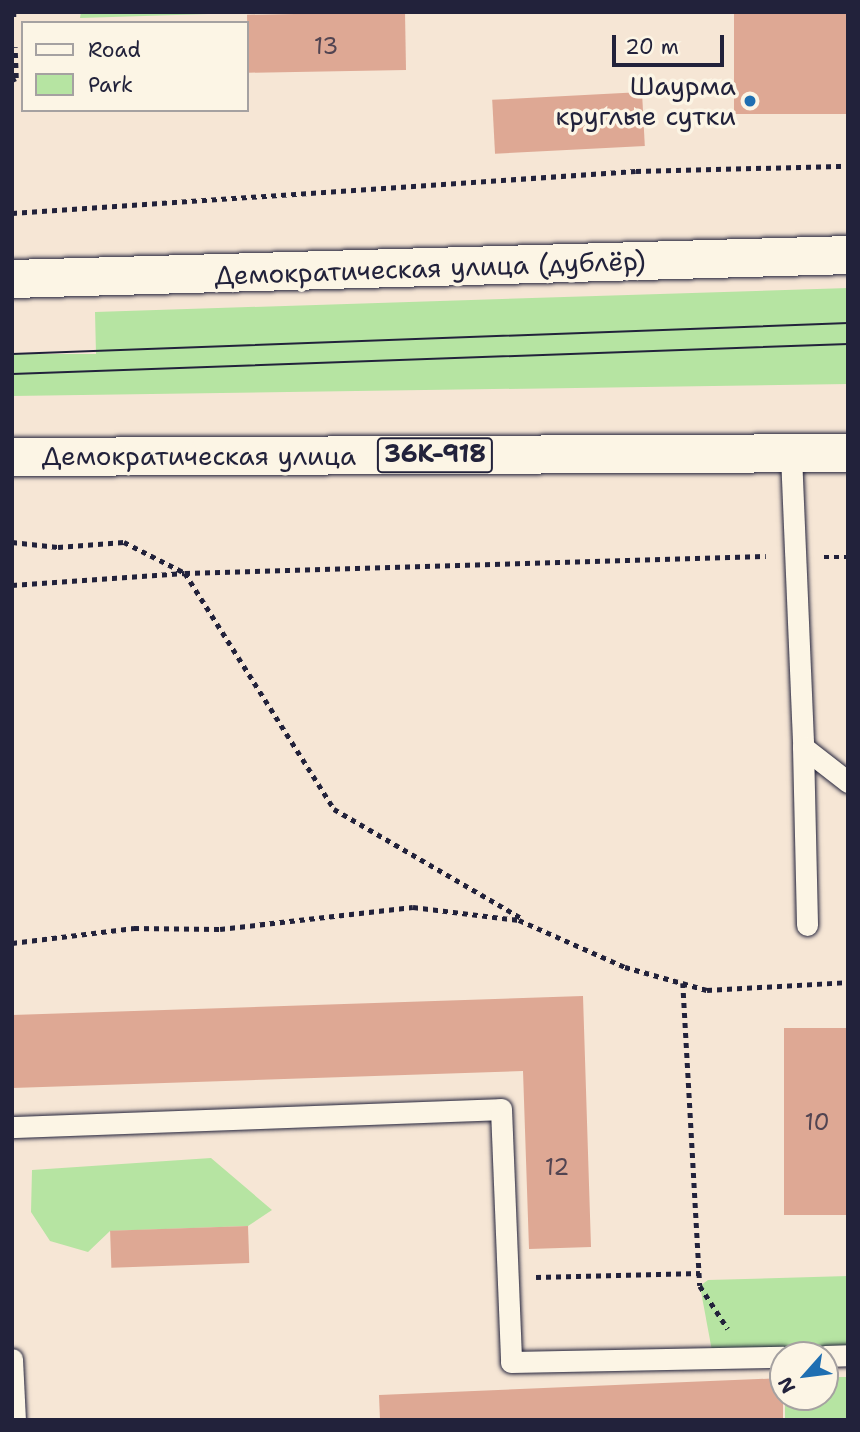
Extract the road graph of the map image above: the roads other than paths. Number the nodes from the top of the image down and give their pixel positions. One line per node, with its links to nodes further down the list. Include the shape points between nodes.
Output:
1 (848, 255): 2 (main road, Демократическая улица (дублёр))
2 (12, 279)
3 (848, 453): 4 (main road, Демократическая улица / 36К-918)
4 (791, 455): 5 (main road, Демократическая улица / 36К-918); 6 (lane)
5 (12, 457)
6 (803, 747): 7 (lane); 8 (lane)
7 (848, 782)
8 (807, 925)
9 (12, 1127): 10 (lane, via 501,1109 511,1362)
10 (769, 1357)
11 (12, 1359): 12 (lane)
12 (15, 1420)

